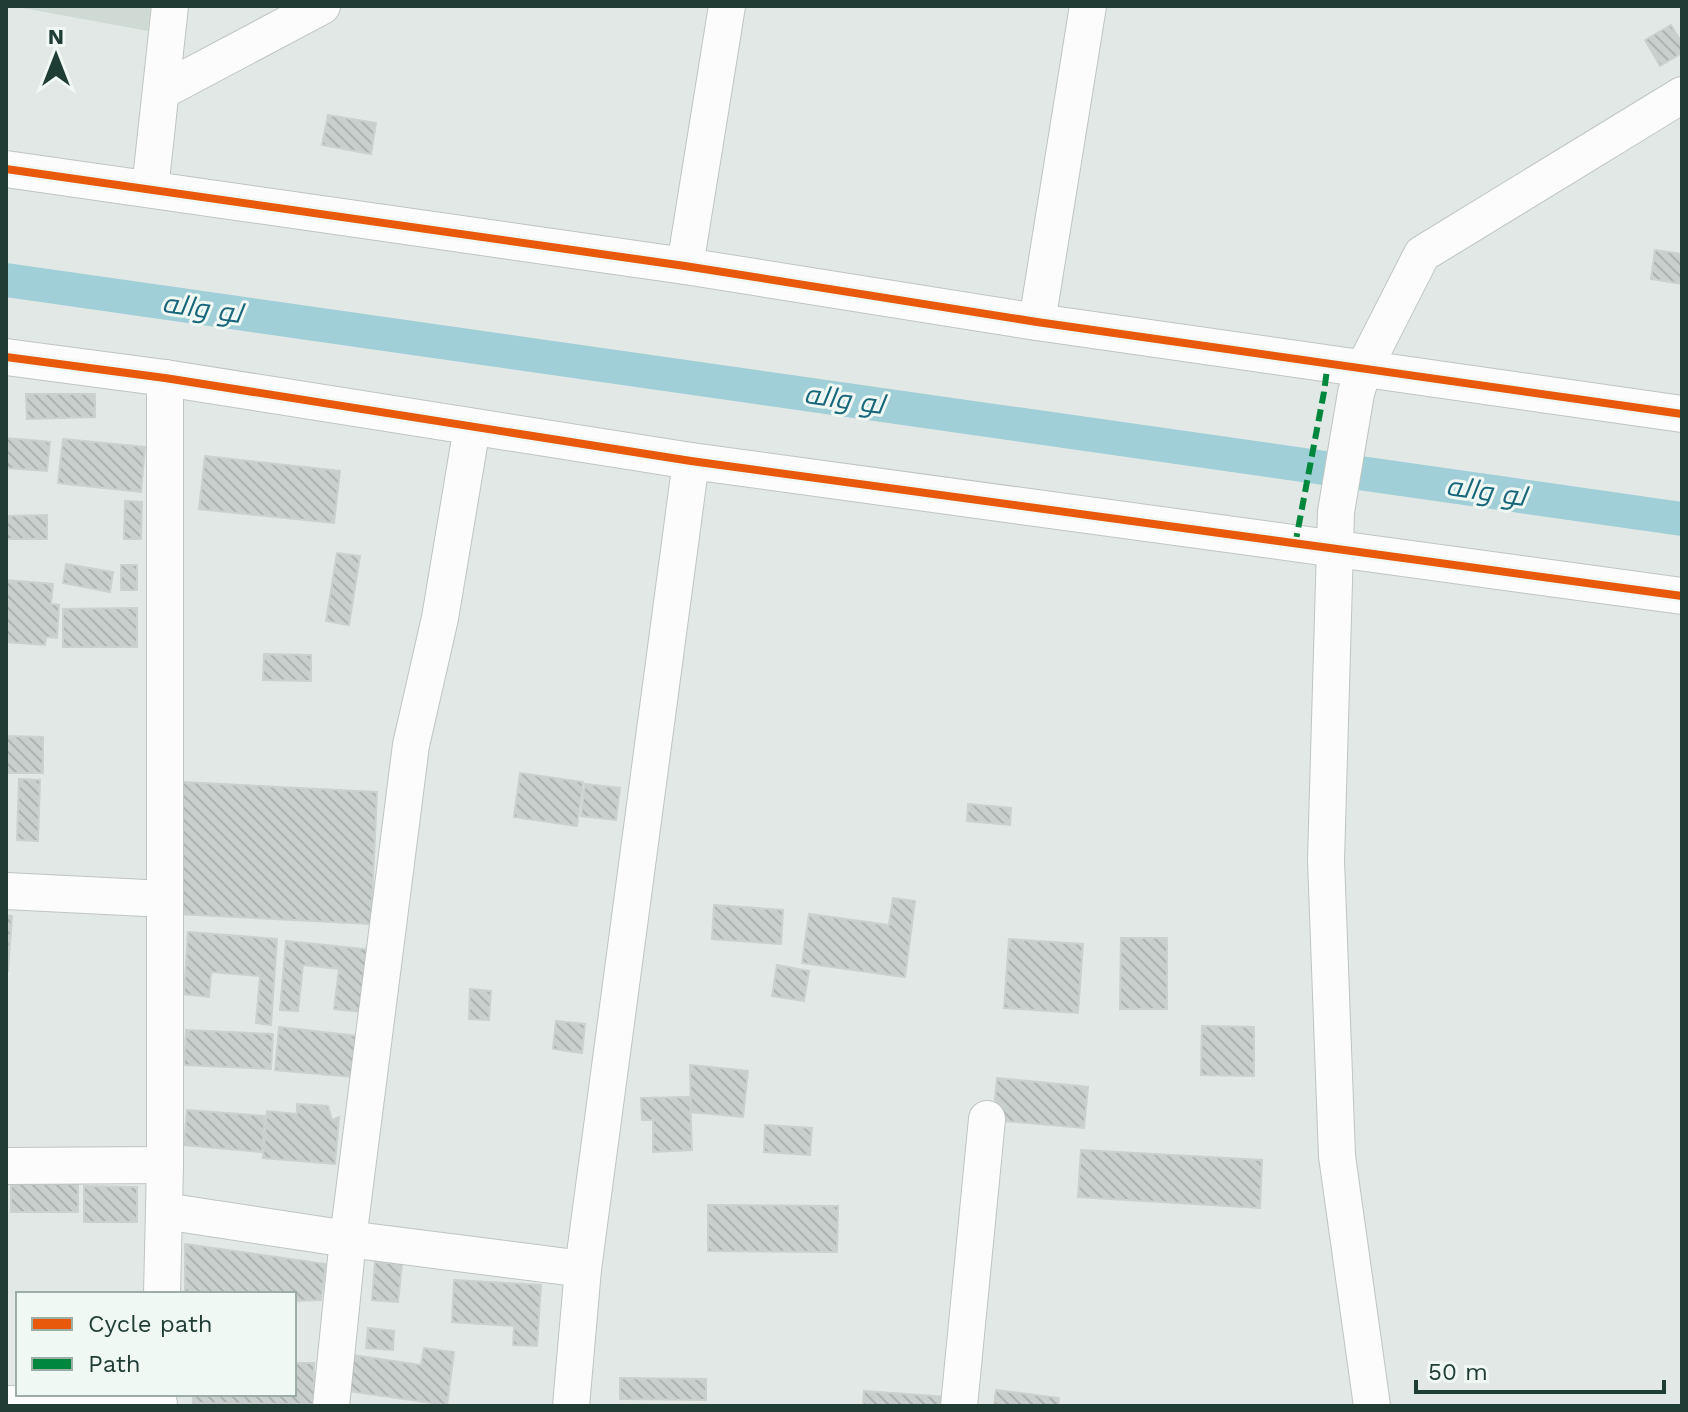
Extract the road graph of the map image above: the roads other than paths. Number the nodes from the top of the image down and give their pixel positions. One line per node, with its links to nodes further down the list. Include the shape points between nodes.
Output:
1 (170, 6): 5 (street)
2 (322, 6): 5 (street)
3 (727, 6): 9 (street)
4 (1088, 6): 10 (street)
5 (162, 91): 8 (street)
6 (1682, 95): 13 (street, via 1422,254)
7 (6, 169): 8 (street)
8 (150, 189): 9 (street)
9 (685, 266): 10 (street)
10 (1037, 322): 13 (street)
11 (6, 357): 12 (street)
12 (165, 378): 15 (street); 20 (street)
13 (1360, 381): 14 (street); 17 (street)
14 (1682, 414)
15 (472, 427): 16 (street); 25 (street, via 440,618 411,745)
16 (691, 461): 17 (street); 26 (street)
17 (1334, 550): 18 (street); 33 (street, via 1326,860 1337,1156)
18 (1682, 596)
19 (6, 891): 20 (street)
20 (165, 899): 22 (street)
21 (987, 1119): 32 (street)
22 (165, 1165): 23 (street); 24 (street)
23 (6, 1166)
24 (164, 1211): 25 (street); 27 (street)
25 (348, 1239): 26 (street); 30 (street)
26 (583, 1269): 31 (street)
27 (162, 1292)
28 (159, 1401): 29 (street)
29 (6, 1404)
30 (331, 1406)
31 (571, 1406)
32 (959, 1406)
33 (1372, 1406)

